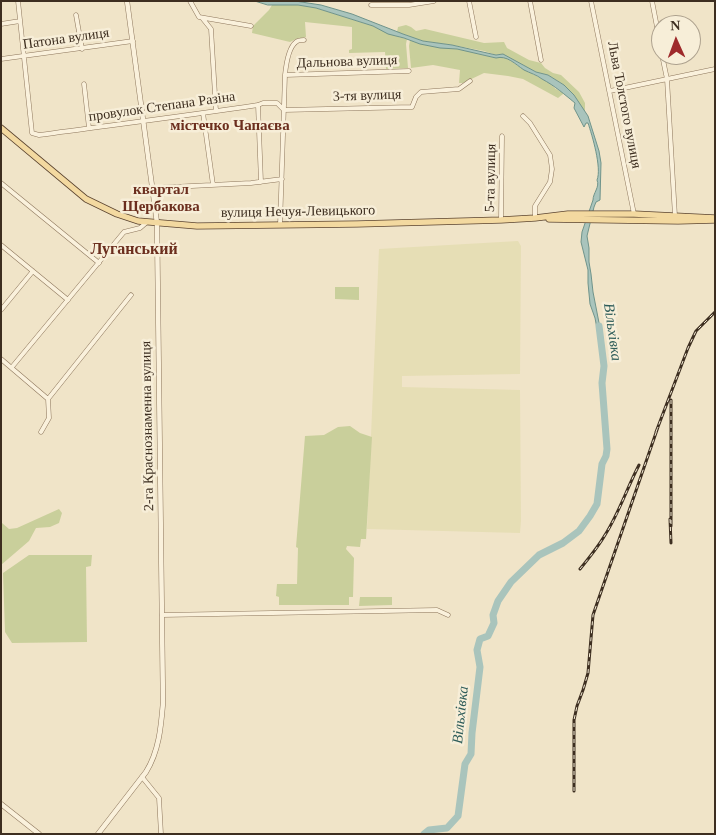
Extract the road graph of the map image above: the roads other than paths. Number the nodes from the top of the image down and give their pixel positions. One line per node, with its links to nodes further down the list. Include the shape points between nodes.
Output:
1 (18, 1): 14 (street)
2 (127, 1): 19 (street, 2-га Краснознаменна вулиця)
3 (190, 1): 13 (street, via 199,17)
4 (434, 1): 9 (street)
5 (469, 1): 17 (street)
6 (530, 1): 23 (street)
7 (592, 1): 31 (street, Льва Толстого вулиця)
8 (652, 1): 12 (street)
9 (408, 3): 10 (street)
10 (371, 6)
11 (76, 15): 20 (street)
12 (655, 15)
13 (203, 18): 16 (street); 34 (street, via 211,29)
14 (20, 21): 15 (street); 21 (street)
15 (1, 24)
16 (251, 26)
17 (476, 37)
18 (304, 40): 27 (street, via 294,43)
19 (133, 42): 20 (street, Патона вулиця); 37 (street, 2-га Краснознаменна вулиця)
20 (82, 49): 21 (street, Патона вулиця)
21 (24, 56): 22 (street, Патона вулиця); 39 (street, провулок Степана Разіна, via 32,133)
22 (1, 60)
23 (541, 60)
24 (664, 65): 28 (street)
25 (715, 69): 28 (street)
26 (409, 71): 27 (street, Дальнова вулиця)
27 (285, 75): 33 (street)
28 (667, 79): 31 (street); 47 (street)
29 (470, 81): 33 (street, 3-тя вулиця, via 459,89 421,92 412,107)
30 (84, 84): 39 (street)
31 (610, 90): 46 (street, Льва Толстого вулиця)
32 (258, 105): 33 (street, провулок Степана Разіна, via 276,102); 34 (street, провулок Степана Разіна); 42 (street)
33 (284, 110): 41 (street)
34 (216, 111): 35 (street, провулок Степана Разіна)
35 (203, 113): 37 (street, провулок Степана Разіна); 44 (street)
36 (523, 116): 49 (street, via 550,155 552,169 550,182 535,206)
37 (143, 121): 39 (street, провулок Степана Разіна); 45 (street, 2-га Краснознаменна вулиця)
38 (1, 128): 52 (main road, вулиця Нечуя-Левицького, via 86,199 117,214)
39 (89, 128)
40 (502, 136): 51 (street, 5-та вулиця)
41 (282, 179): 42 (street); 54 (street)
42 (261, 182): 44 (street)
43 (1, 183): 56 (street)
44 (213, 185): 45 (street)
45 (152, 188): 53 (street, 2-га Краснознаменна вулиця)
46 (634, 214): 47 (main road); 48 (main road)
47 (675, 216): 50 (main road)
48 (604, 217): 49 (main road, вулиця Нечуя-Левицького); 50 (main road, via 678,221)
49 (535, 218): 51 (main road, вулиця Нечуя-Левицького)
50 (715, 219)
51 (501, 220): 54 (main road, вулиця Нечуя-Левицького)
52 (147, 222): 53 (main road, вулиця Нечуя-Левицького); 56 (street, via 140,228 124,232)
53 (157, 223): 54 (main road, вулиця Нечуя-Левицького); 65 (street, 2-га Краснознаменна вулиця)
54 (280, 225)
55 (1, 245): 57 (street)
56 (99, 262): 59 (street)
57 (33, 271): 59 (street); 60 (street)
58 (131, 295): 63 (street)
59 (68, 300): 62 (street)
60 (1, 310)
61 (1, 359): 62 (street)
62 (12, 367): 63 (street)
63 (48, 399): 64 (street, via 49,418)
64 (41, 432)
65 (162, 615): 66 (street, via 437,610); 67 (street, 2-га Краснознаменна вулиця, via 162,720 156,751)
66 (448, 615)
67 (142, 777): 70 (street, 2-га Краснознаменна вулиця); 71 (street, via 160,798)
68 (1, 804): 69 (street)
69 (39, 834)
70 (98, 834)
71 (161, 834)

